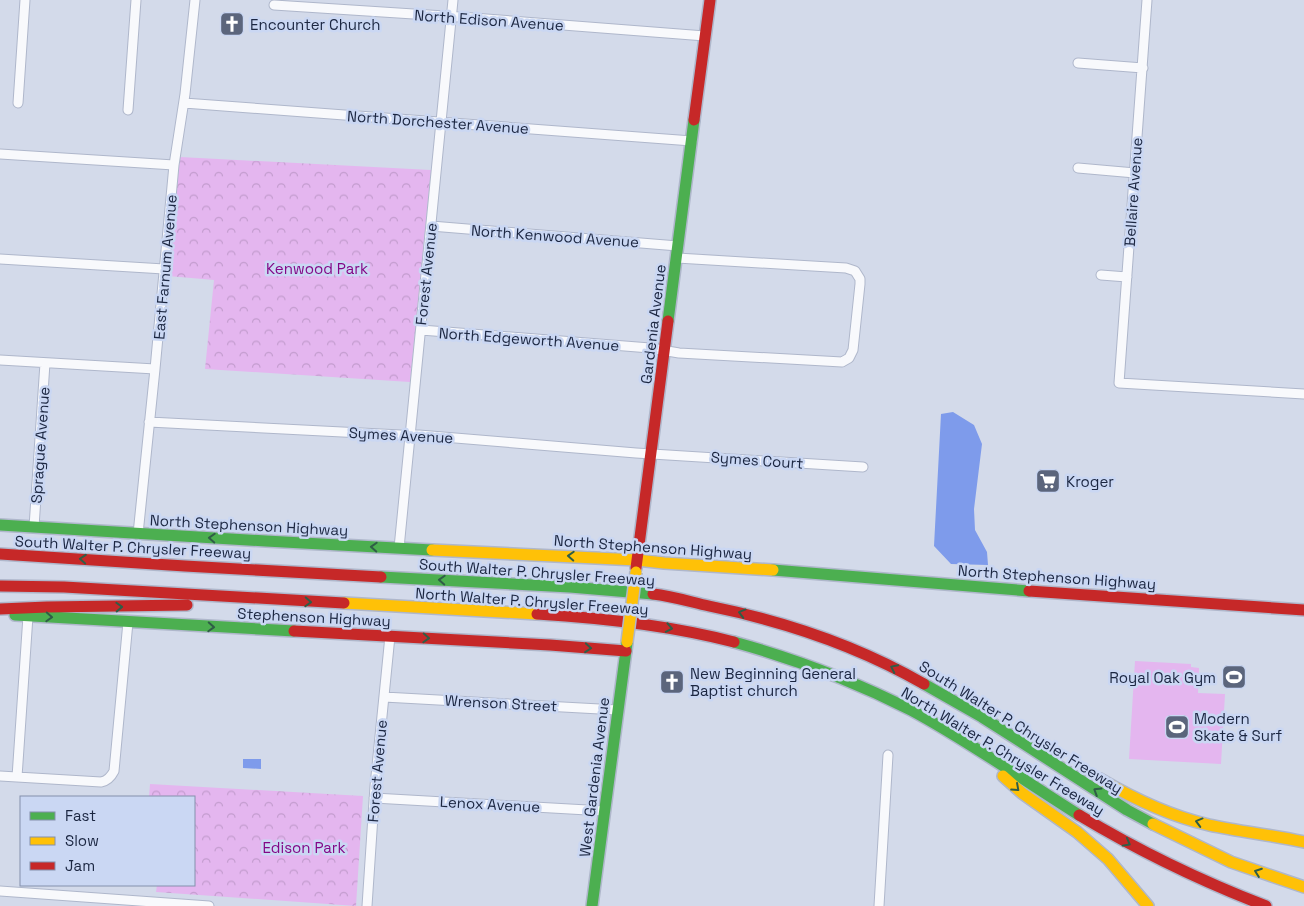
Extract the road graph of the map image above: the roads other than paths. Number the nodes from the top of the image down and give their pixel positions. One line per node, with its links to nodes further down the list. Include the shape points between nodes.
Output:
1 (25, 0): 12 (street)
2 (136, 0): 14 (street)
3 (195, 0): 13 (street, East Farnum Avenue)
4 (453, 0): 8 (street, Forest Avenue)
5 (710, 0): 9 (main road, Gardenia Avenue)
6 (1147, 0): 11 (street, Bellaire Avenue)
7 (274, 5): 8 (street, North Edison Avenue)
8 (452, 17): 9 (street, North Edison Avenue); 15 (street, Forest Avenue)
9 (705, 36): 16 (main road, Gardenia Avenue)
10 (1078, 63): 11 (street)
11 (1143, 68): 20 (street, Bellaire Avenue)
12 (18, 103)
13 (184, 103): 15 (street, North Dorchester Avenue); 18 (street, East Farnum Avenue)
14 (128, 110)
15 (441, 122): 16 (street, North Dorchester Avenue); 21 (street, Forest Avenue)
16 (692, 141): 22 (main road, Gardenia Avenue)
17 (0, 154): 18 (street)
18 (174, 165): 25 (street, East Farnum Avenue)
19 (1078, 168): 20 (street)
20 (1135, 173): 27 (street, Bellaire Avenue)
21 (431, 226): 22 (street, North Kenwood Avenue); 28 (street, Forest Avenue)
22 (678, 246): 23 (main road, Gardenia Avenue)
23 (677, 258): 29 (main road, Gardenia Avenue); 29 (street, North Edgeworth Avenue, via 855,271 860,284 853,350 842,362)
24 (0, 259): 25 (street)
25 (164, 269): 32 (street, East Farnum Avenue)
26 (1101, 275): 27 (street)
27 (1127, 277): 33 (street, Bellaire Avenue, via 1119,383)
28 (421, 330): 29 (street, North Edgeworth Avenue); 35 (street, Forest Avenue)
29 (665, 350): 36 (main road, Gardenia Avenue)
30 (0, 360): 31 (street)
31 (45, 363): 32 (street); 39 (street, Sprague Avenue)
32 (155, 369): 34 (street, East Farnum Avenue)
33 (1304, 394)
34 (149, 422): 35 (street, Symes Avenue); 40 (street, East Farnum Avenue)
35 (410, 435): 36 (street, Symes Avenue); 42 (street, Forest Avenue)
36 (652, 453): 37 (street, Symes Court); 44 (main road, Gardenia Avenue)
37 (862, 467)
38 (0, 525): 39 (main road, North Stephenson Highway)
39 (34, 527): 40 (main road, North Stephenson Highway)
40 (138, 534): 42 (main road, North Stephenson Highway, one-way to 40)
41 (71, 547): 45 (main road, via 139,552)
42 (399, 548): 44 (main road, North Stephenson Highway, one-way to 42)
43 (0, 554): 45 (main road, South Walter P. Chrysler Freeway, one-way to 43)
44 (637, 560): 49 (main road, North Stephenson Highway); 54 (main road, Gardenia Avenue, bridge)
45 (184, 566): 57 (main road, South Walter P. Chrysler Freeway, one-way to 45, via 912,677 834,641 769,620 679,599 570,587)
46 (0, 586): 47 (main road, North Walter P. Chrysler Freeway)
47 (260, 599): 48 (main road, one-way to 47, via 202,604); 58 (main road, North Walter P. Chrysler Freeway, one-way to 58, via 652,624 728,640 787,657 862,686)
48 (0, 609)
49 (1304, 610)
50 (0, 614): 51 (main road, Stephenson Highway)
51 (28, 616): 52 (main road, Stephenson Highway, one-way to 52); 61 (street)
52 (128, 622): 53 (main road, Stephenson Highway, one-way to 53); 61 (street, via 114,771 109,778 100,782)
53 (390, 636): 54 (main road, Stephenson Highway, one-way to 54); 55 (street, Forest Avenue)
54 (627, 647): 56 (main road, West Gardenia Avenue)
55 (384, 697): 56 (street, Wrenson Street); 62 (street, Forest Avenue)
56 (618, 710): 63 (main road, West Gardenia Avenue)
57 (982, 717): 64 (main road, one-way to 57, via 1209,825 1157,808); 65 (main road, South Walter P. Chrysler Freeway, one-way to 57, via 1231,862 1157,827)
58 (967, 744): 72 (main road, one-way to 72, via 1022,793 1108,858); 73 (main road, North Walter P. Chrysler Freeway, one-way to 73, via 1144,852)
59 (888, 755): 71 (street)
60 (0, 776): 61 (street)
61 (17, 777)
62 (374, 798): 63 (street, Lenox Avenue); 69 (street, Forest Avenue)
63 (605, 811): 70 (main road, West Gardenia Avenue)
64 (1303, 842)
65 (1304, 887)
66 (0, 891): 67 (street)
67 (100, 902): 68 (street)
68 (209, 906)
69 (367, 906)
70 (592, 906)
71 (878, 906)
72 (1148, 906)
73 (1266, 906)

